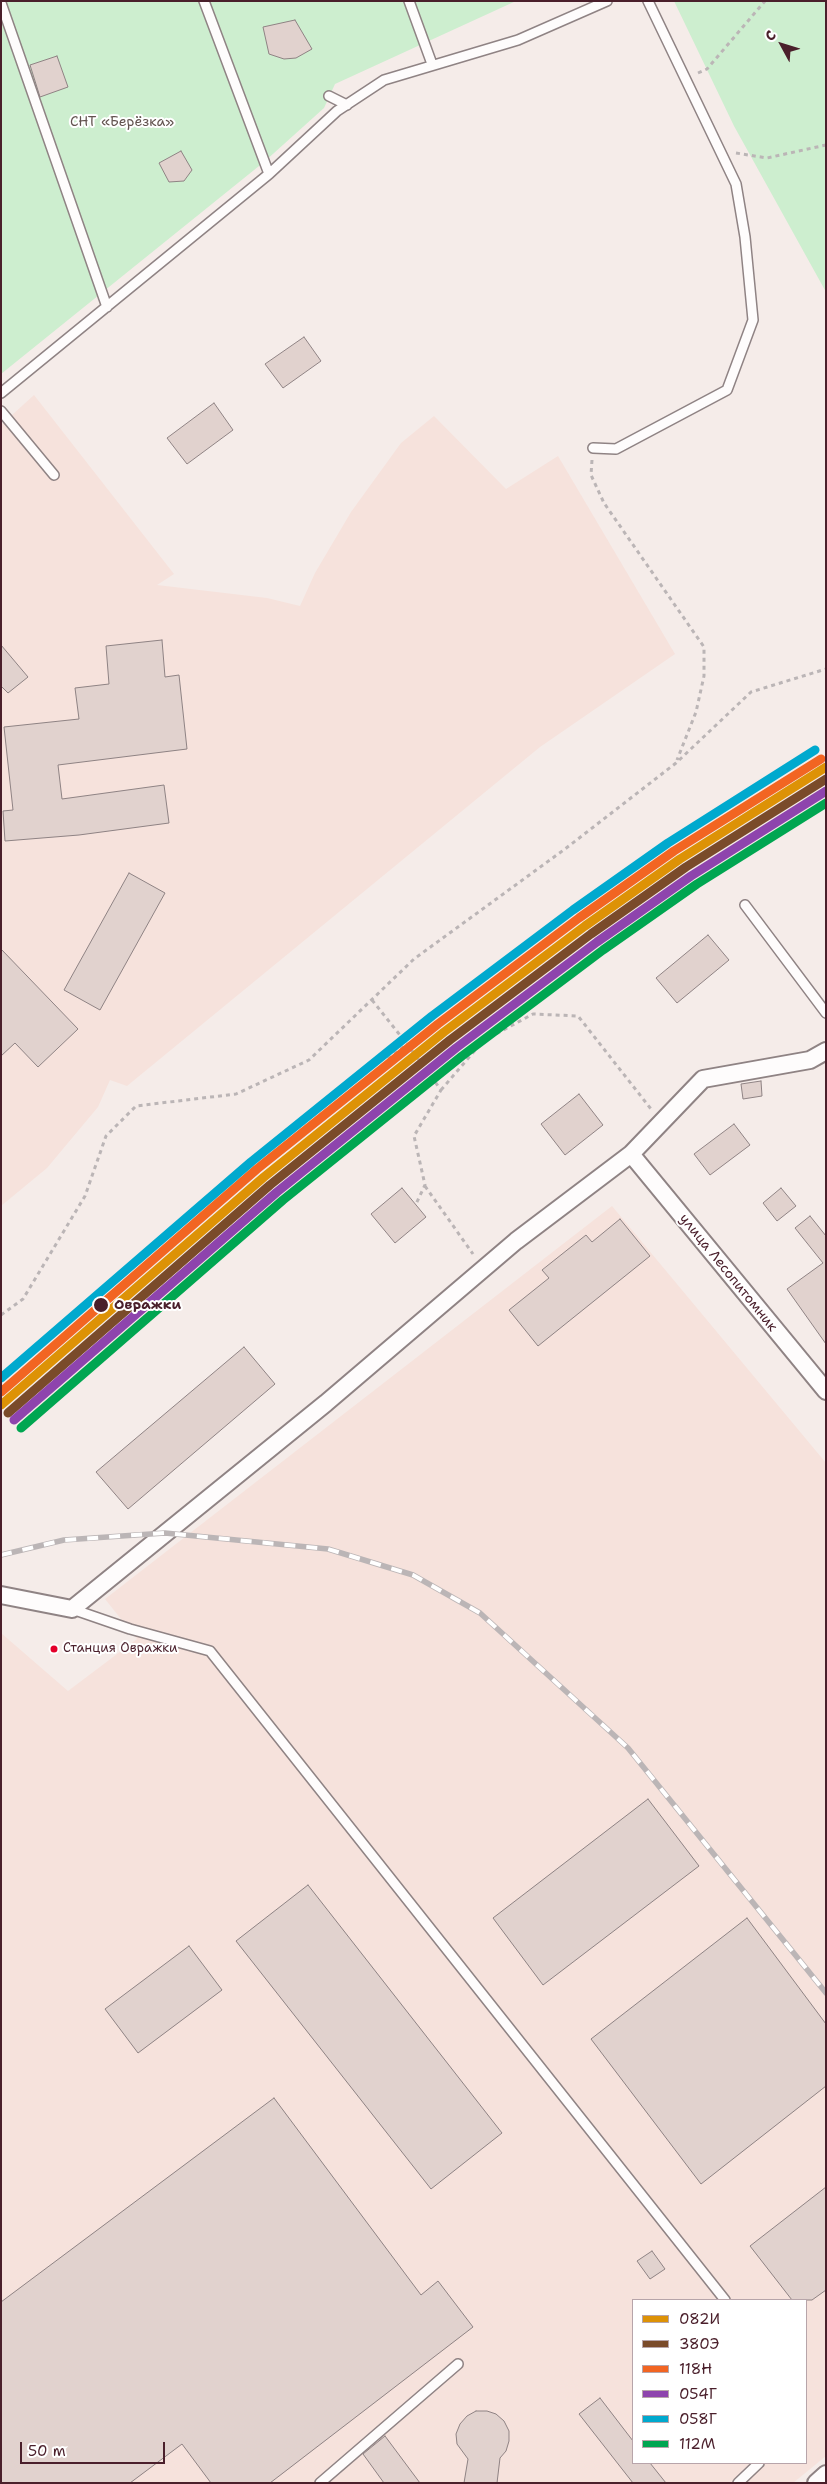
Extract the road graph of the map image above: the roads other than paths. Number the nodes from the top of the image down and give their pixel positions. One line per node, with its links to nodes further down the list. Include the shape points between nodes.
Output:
1 (204, 1): 9 (lane)
2 (409, 1): 6 (lane)
3 (607, 1): 6 (lane, via 518,40)
4 (648, 1): 13 (lane, via 736,184 753,320 727,390 616,449)
5 (1, 2): 10 (lane)
6 (432, 64): 8 (lane, via 384,80)
7 (329, 96): 8 (lane)
8 (347, 104): 9 (lane)
9 (268, 174): 10 (lane)
10 (107, 307): 11 (lane)
11 (1, 393)
12 (1, 411): 14 (lane)
13 (593, 448)
14 (54, 475)
15 (745, 905): 16 (lane)
16 (826, 1013)
17 (826, 1051): 18 (street, via 810,1060 703,1079)
18 (631, 1154): 19 (street, улица Лесопитомник); 21 (street, via 516,1241 326,1403)
19 (826, 1391)
20 (1, 1595): 21 (street)
21 (72, 1610): 22 (lane, via 210,1651)
22 (724, 2299)
23 (458, 2364): 26 (lane)
24 (757, 2464): 27 (lane)
25 (826, 2474): 28 (street)
26 (320, 2483)
27 (738, 2483)
28 (816, 2483)

